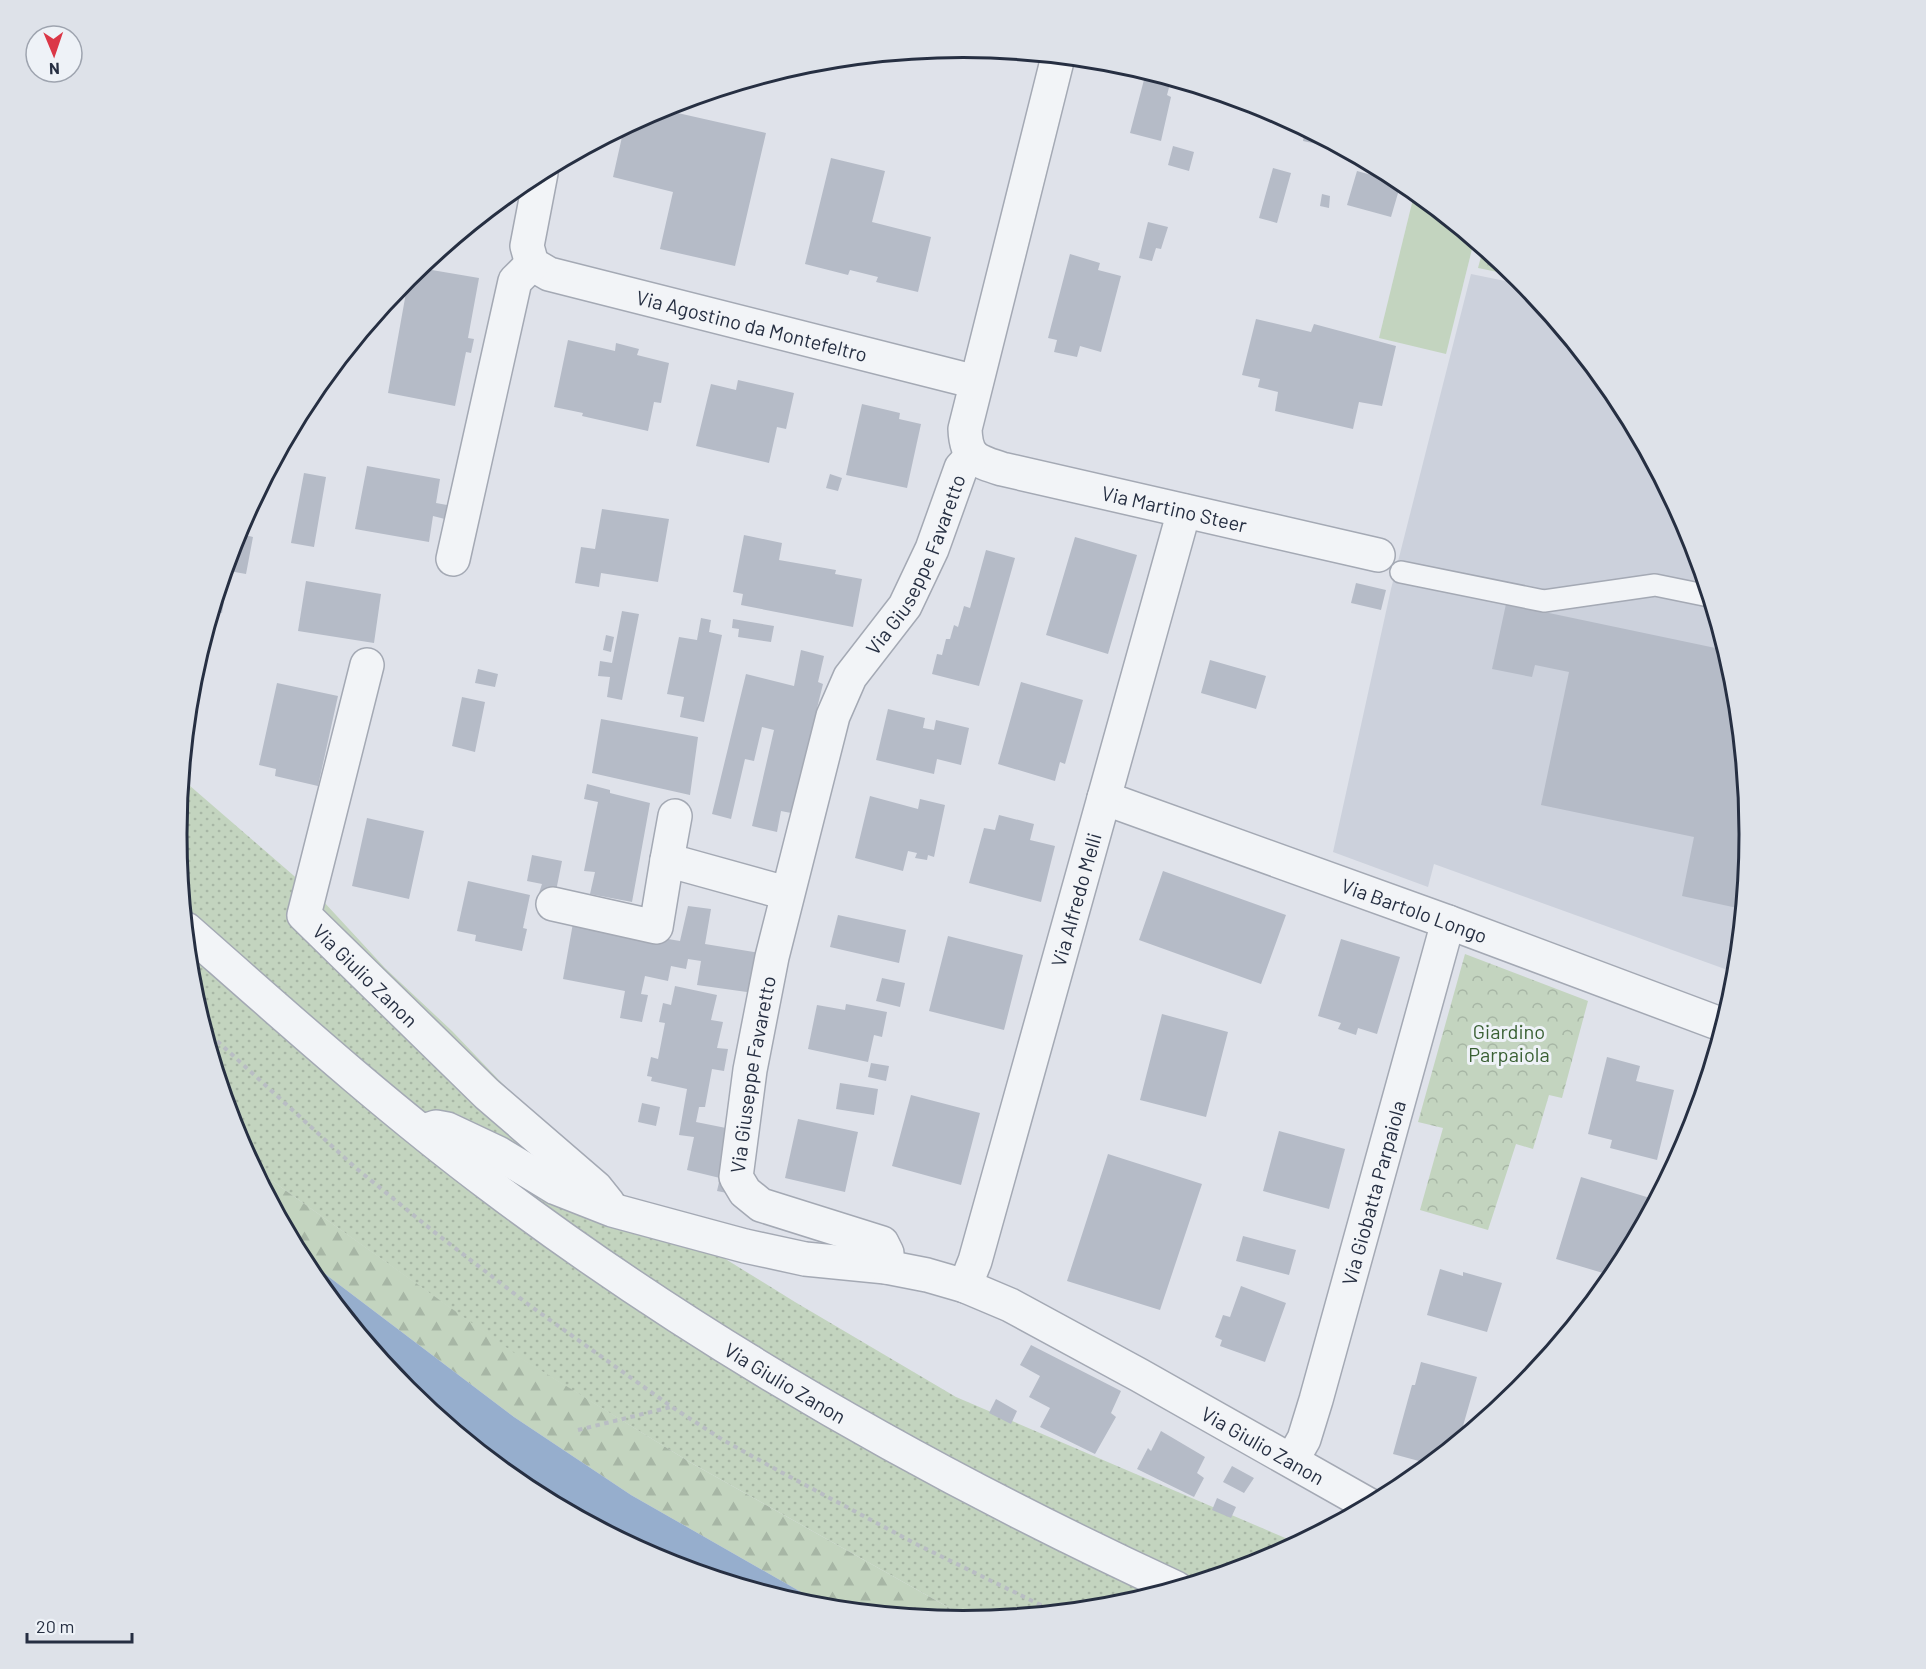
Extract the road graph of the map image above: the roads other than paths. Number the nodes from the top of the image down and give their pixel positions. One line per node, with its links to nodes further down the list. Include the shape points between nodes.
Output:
1 (1056, 64): 4 (street, Via Giuseppe Favaretto)
2 (539, 185): 3 (street, via 527,246)
3 (532, 264): 4 (street, Via Agostino da Montefeltro, via 549,274); 7 (street, via 515,281)
4 (976, 382): 5 (street, Via Giuseppe Favaretto, via 965,429 966,445)
5 (972, 456): 6 (street, Via Martino Steer, via 1002,469); 14 (street, Via Giuseppe Favaretto, via 961,468 932,549 905,606 850,677 833,716)
6 (1184, 511): 8 (street, Via Martino Steer); 11 (street, Via Alfredo Melli)
7 (453, 559)
8 (1389, 564): 9 (lane, via 1544,601 1655,585)
9 (1701, 595)
10 (367, 665): 20 (street, Via Giulio Zanon, via 304,915 486,1094 596,1188)
11 (1104, 798): 16 (street, Via Bartolo Longo); 22 (street, Via Alfredo Melli)
12 (675, 816): 13 (street)
13 (667, 860): 14 (street); 15 (street, via 656,927)
14 (786, 893): 21 (street, Via Giuseppe Favaretto, via 750,1070 736,1177 745,1192 761,1205 882,1243 887,1253)
15 (553, 904)
16 (1448, 922): 18 (street, Via Bartolo Longo); 23 (street, Via Giobatta Parpaiola, via 1316,1400 1304,1439)
17 (194, 936): 19 (street, Via Giulio Zanon)
18 (1716, 1023)
19 (424, 1131): 20 (street, Via Giulio Zanon, via 436,1126 447,1128 556,1188); 25 (street, Via Giulio Zanon, via 542,1223 733,1352 892,1446 1070,1539)
20 (612, 1210): 21 (street, Via Giulio Zanon, via 805,1259)
21 (886, 1267): 22 (street, Via Giulio Zanon)
22 (965, 1286): 23 (street, Via Giulio Zanon, via 1010,1305)
23 (1292, 1460): 24 (street, Via Giulio Zanon)
24 (1361, 1501)
25 (1166, 1583)

